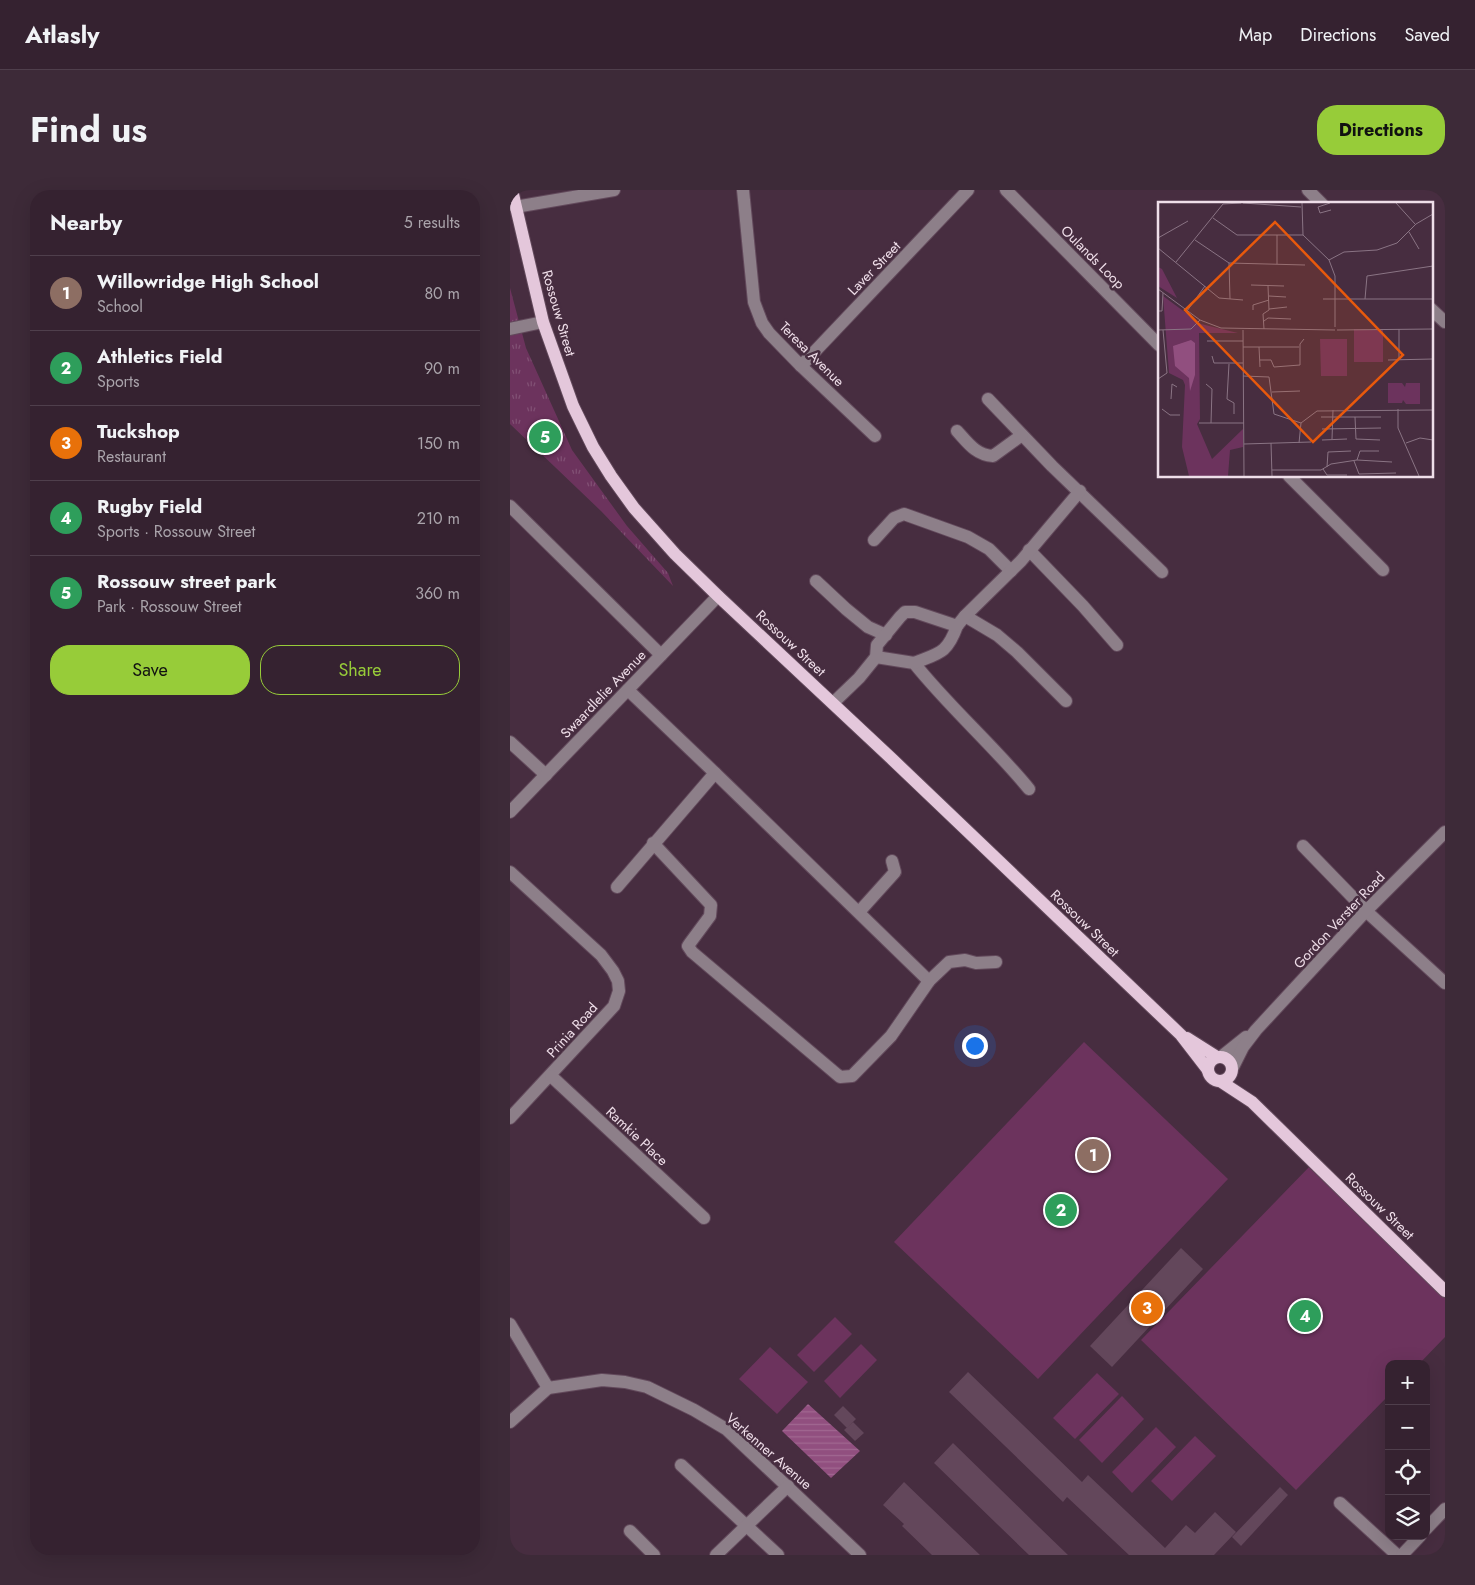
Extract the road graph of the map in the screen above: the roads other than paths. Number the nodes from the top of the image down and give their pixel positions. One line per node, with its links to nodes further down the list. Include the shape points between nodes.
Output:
1 (512, 190): 8 (main road, Rossouw Street)
2 (614, 190): 8 (street)
3 (743, 190): 14 (street, Teresa Avenue, via 757,313 769,333)
4 (968, 190): 14 (street, Laver Street)
5 (1006, 190): 13 (street, Oulands Loop)
6 (1308, 190): 7 (street)
7 (1320, 202)
8 (515, 207): 10 (main road, Rossouw Street)
9 (1432, 310): 11 (street)
10 (543, 322): 12 (street); 28 (main road, Rossouw Street, via 573,406 611,476 657,534)
11 (1445, 322)
12 (510, 329)
13 (1158, 344)
14 (801, 366): 17 (street, Teresa Avenue)
15 (988, 399): 18 (street)
16 (957, 432): 18 (street, via 982,455 993,456)
17 (875, 436)
18 (1022, 436): 20 (street)
19 (1291, 478): 24 (street)
20 (1080, 491): 23 (street); 26 (street)
21 (510, 506): 33 (street)
22 (874, 540): 25 (street, via 894,518 904,514 968,537 989,549)
23 (1029, 550): 25 (street); 32 (street)
24 (1383, 570)
25 (1011, 571): 29 (street)
26 (1162, 572)
27 (816, 581): 31 (street, via 868,627)
28 (718, 596): 33 (street, Swaardlelie Avenue); 38 (main road, Rossouw Street)
29 (965, 616): 30 (street); 37 (street, via 997,635)
30 (957, 626): 31 (street, via 906,612); 35 (street, via 945,649)
31 (886, 635): 34 (street, via 877,645)
32 (1118, 645)
33 (661, 655): 36 (street, Swaardlelie Avenue)
34 (876, 657): 35 (street); 38 (street)
35 (914, 663): 42 (street, via 937,692)
36 (628, 690): 40 (street); 41 (street, Swaardlelie Avenue)
37 (1066, 701)
38 (833, 703): 56 (main road, Rossouw Street)
39 (510, 742): 41 (street)
40 (715, 773): 45 (street); 51 (street)
41 (546, 775): 43 (street, Swaardlelie Avenue)
42 (1029, 789)
43 (510, 812)
44 (1445, 832): 50 (street, Gordon Verster Road)
45 (653, 843): 49 (street); 53 (street, via 711,905 710,916 688,946 692,952 840,1077 852,1076 891,1036)
46 (1303, 846): 50 (street)
47 (892, 861): 51 (street, via 894,872)
48 (510, 872): 60 (street, Prinia Road, via 601,955 618,981 619,991 614,1006)
49 (617, 886)
50 (1366, 911): 54 (street); 55 (street, Gordon Verster Road)
51 (859, 912): 53 (street)
52 (996, 962): 53 (street, via 949,962)
53 (929, 981)
54 (1445, 982)
55 (1256, 1030): 57 (street, Gordon Verster Road); 59 (street, Gordon Verster Road)
56 (1181, 1035): 57 (main road, Rossouw Street); 58 (main road, Rossouw Street)
57 (1219, 1057): 58 (main road, via 1209,1063); 59 (main road, via 1230,1062)
58 (1208, 1070): 61 (main road, via 1210,1077)
59 (1231, 1070): 61 (main road, via 1227,1078); 62 (main road, Rossouw Street)
60 (550, 1076): 63 (street, Prinia Road); 64 (street, Ramkie Place)
61 (1220, 1081): 62 (main road, Rossouw Street)
62 (1252, 1102): 65 (main road, Rossouw Street)
63 (510, 1118)
64 (704, 1218)
65 (1445, 1291)
66 (510, 1324): 67 (street)
67 (548, 1388): 68 (street); 70 (street, Verkenner Avenue, via 602,1380 647,1387 726,1429)
68 (510, 1422)
69 (681, 1465): 73 (street)
70 (788, 1486): 73 (street); 80 (street, Verkenner Avenue)
71 (1340, 1503): 81 (street)
72 (1445, 1509): 74 (street)
73 (747, 1525): 78 (street); 79 (street)
74 (1430, 1525)
75 (630, 1531): 77 (street)
76 (1416, 1540): 82 (street)
77 (654, 1555)
78 (716, 1555)
79 (778, 1555)
80 (860, 1555)
81 (1397, 1555)
82 (1402, 1555)

